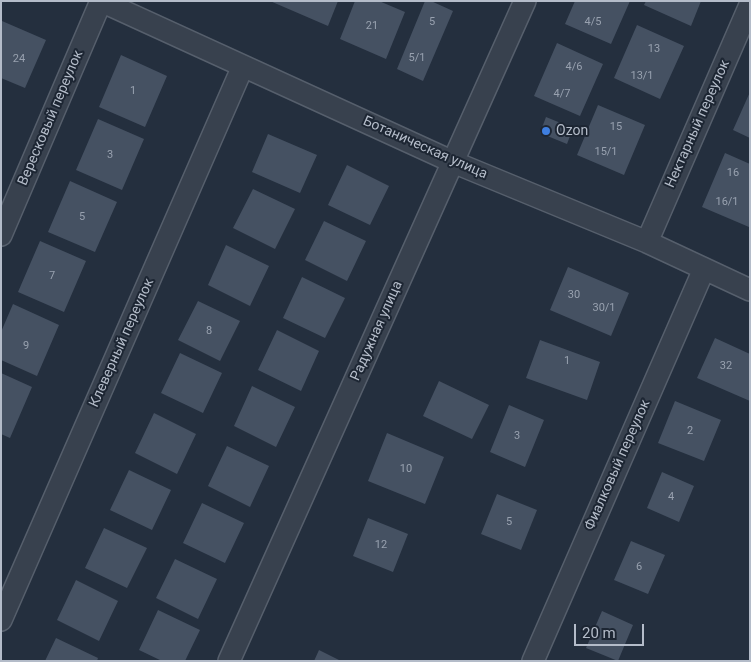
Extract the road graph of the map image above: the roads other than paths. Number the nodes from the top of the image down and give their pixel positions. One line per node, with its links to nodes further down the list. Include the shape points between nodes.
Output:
1 (101, 1): 4 (street, Ботаническая улица); 6 (street, Вересковый переулок)
2 (525, 1): 5 (street, Радужная улица)
3 (750, 6): 7 (street, Нектарный переулок)
4 (242, 66): 5 (street, Ботаническая улица); 10 (street, Клеверный переулок)
5 (453, 162): 7 (street, Ботаническая улица); 11 (street, Радужная улица)
6 (1, 235)
7 (646, 242): 8 (street, Ботаническая улица)
8 (704, 269): 9 (street, Ботаническая улица); 12 (street, Фиалковый переулок)
9 (750, 290)
10 (1, 620)
11 (229, 661)
12 (533, 661)

